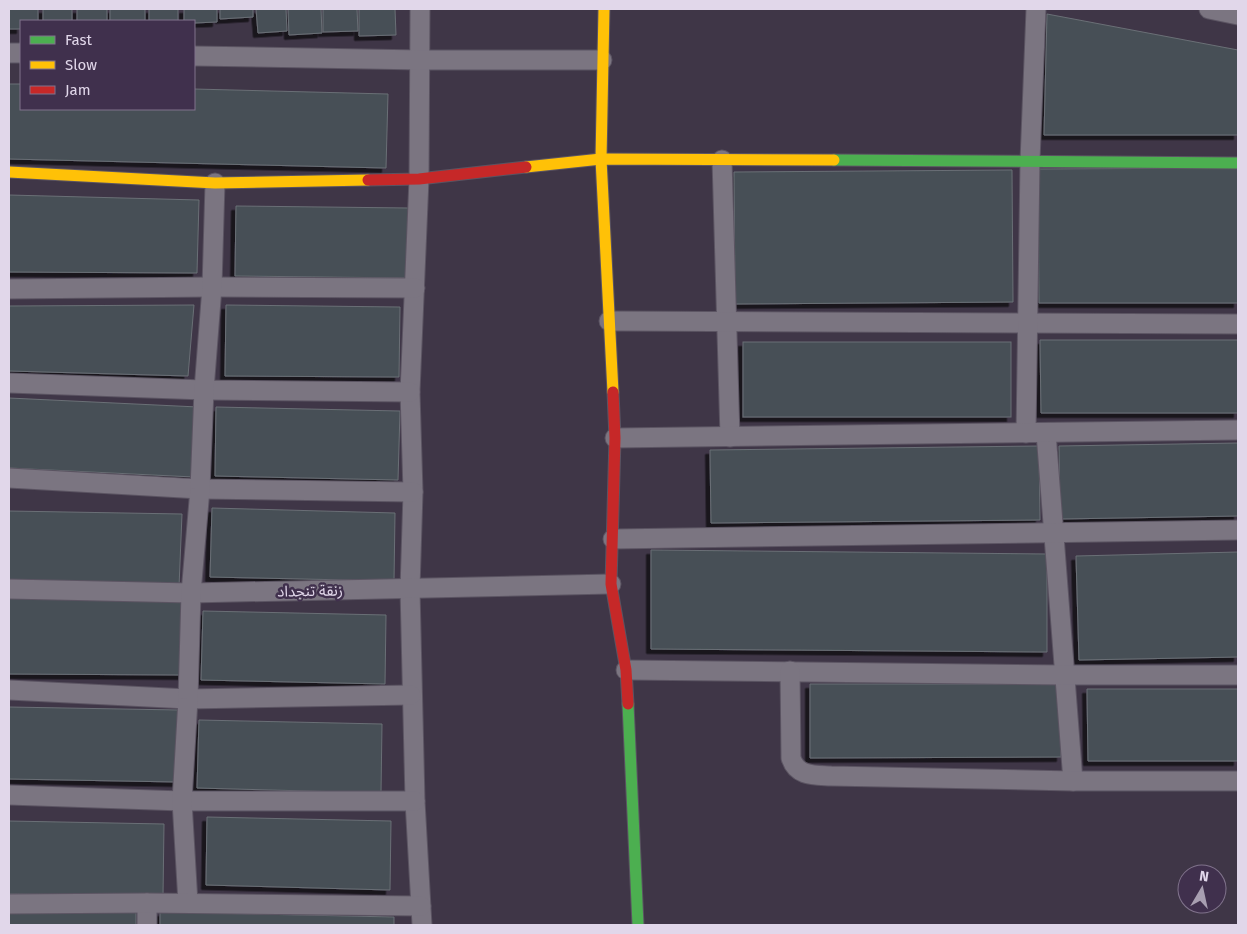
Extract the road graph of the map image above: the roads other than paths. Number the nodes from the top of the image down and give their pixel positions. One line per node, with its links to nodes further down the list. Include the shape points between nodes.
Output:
1 (420, 9): 7 (street)
2 (604, 9): 8 (street)
3 (1036, 9): 11 (street)
4 (1209, 9): 5 (street)
5 (1238, 15)
6 (195, 56): 7 (street)
7 (421, 60): 8 (street); 14 (street)
8 (602, 60): 9 (street)
9 (601, 159): 10 (street); 14 (street); 19 (street)
10 (722, 160): 11 (street); 20 (street)
11 (1030, 161): 12 (street); 21 (street)
12 (1238, 163)
13 (9, 172): 15 (street)
14 (419, 180): 15 (street); 17 (street)
15 (215, 183): 16 (street)
16 (212, 286): 17 (street); 18 (street); 24 (street)
17 (415, 288): 25 (street)
18 (9, 289)
19 (609, 321): 20 (street); 30 (street)
20 (727, 322): 21 (street); 29 (street)
21 (1026, 324): 22 (street); 27 (street)
22 (1238, 324)
23 (9, 383): 24 (street)
24 (204, 390): 25 (street); 32 (street)
25 (410, 392): 33 (street)
26 (1238, 430): 28 (street)
27 (1026, 433): 28 (street); 29 (street)
28 (1046, 433): 35 (street)
29 (730, 437): 30 (street)
30 (615, 438): 36 (street)
31 (9, 478): 32 (street)
32 (200, 489): 33 (street); 40 (street)
33 (413, 492): 39 (street)
34 (1238, 530): 35 (street)
35 (1054, 534): 36 (street); 43 (street)
36 (612, 539): 37 (street)
37 (611, 584): 39 (street, زنقة تنجداد); 41 (street)
38 (9, 589): 40 (street, زنقة تنجداد)
39 (410, 589): 40 (street, زنقة تنجداد); 46 (street)
40 (191, 593): 47 (street)
41 (626, 670): 42 (street); 59 (street)
42 (790, 671): 43 (street); 48 (street, via 791,758 795,768 804,774)
43 (1065, 675): 44 (street); 48 (street)
44 (1238, 675)
45 (9, 690): 47 (street)
46 (411, 695): 47 (street); 52 (street)
47 (188, 699): 51 (street)
48 (1073, 781): 49 (street)
49 (1238, 782)
50 (9, 794): 51 (street)
51 (182, 801): 52 (street); 54 (street)
52 (415, 801): 56 (street)
53 (147, 903): 54 (street); 55 (street); 57 (street)
54 (188, 903): 56 (street)
55 (9, 904)
56 (421, 906): 58 (street)
57 (147, 925)
58 (422, 925)
59 (638, 925)

